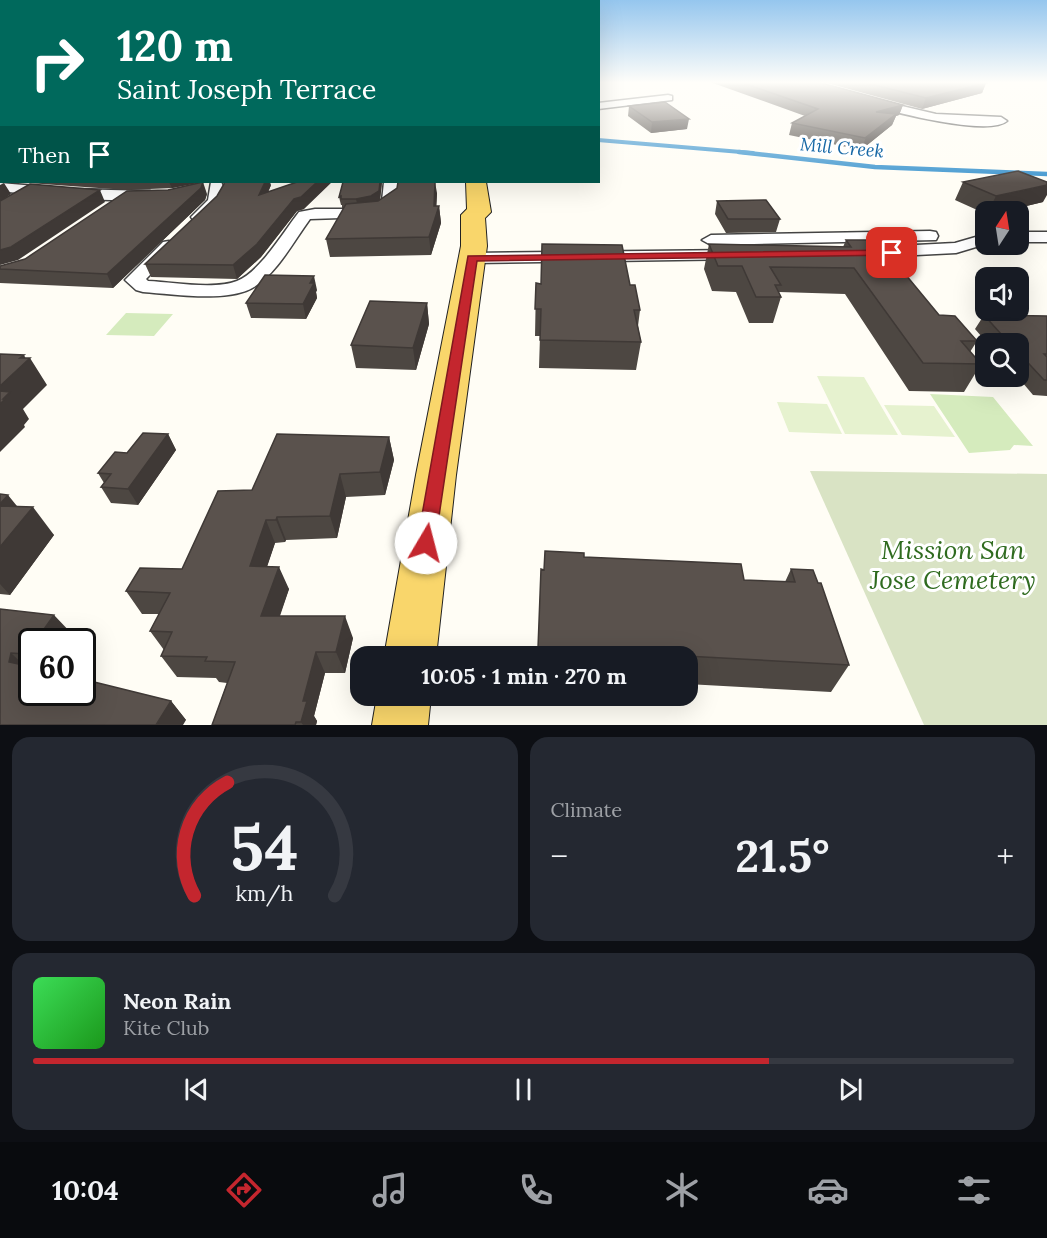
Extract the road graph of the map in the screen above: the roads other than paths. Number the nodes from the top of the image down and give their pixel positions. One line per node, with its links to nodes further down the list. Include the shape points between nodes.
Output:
1 (917, 116): 2 (street)
2 (1001, 121)
3 (391, 183): 4 (street, via 390,203 385,209 305,215 256,277 243,286 143,286 134,280 214,203)
4 (217, 185)
5 (0, 187): 6 (street)
6 (33, 190): 8 (street); 9 (street)
7 (161, 195): 8 (street)
8 (127, 197): 10 (street)
9 (9, 204)
10 (109, 209)
11 (472, 216): 14 (street, via 892,253 956,248); 15 (main road)
12 (1029, 237): 13 (street)
13 (1047, 237)
14 (975, 241)
15 (412, 646)
16 (403, 706): 17 (main road)
17 (400, 725)

